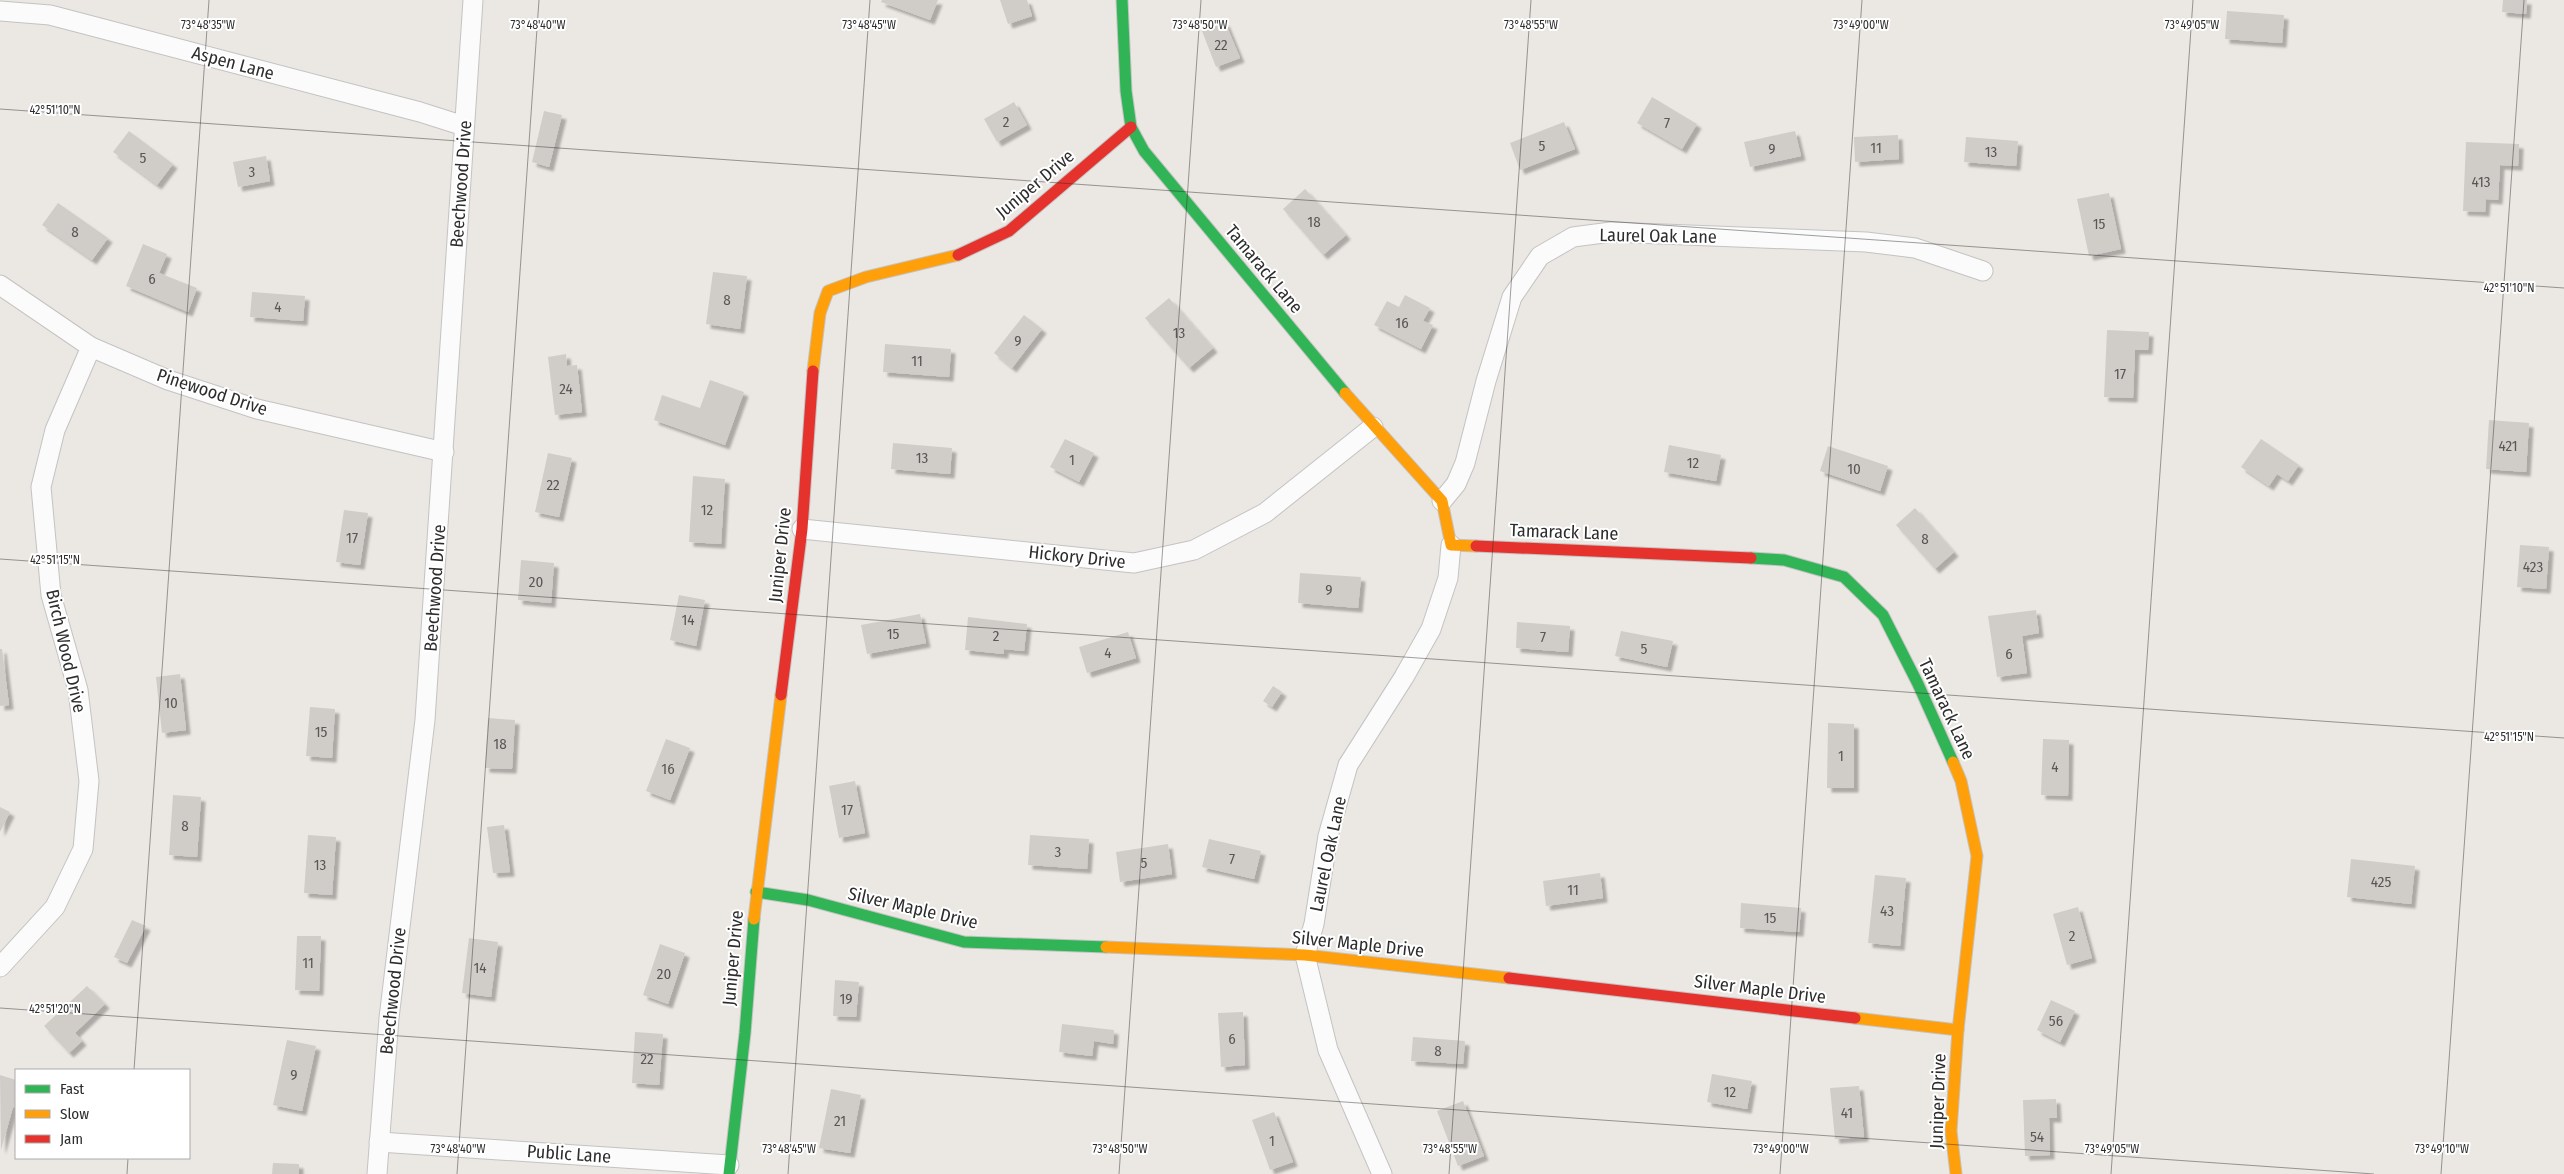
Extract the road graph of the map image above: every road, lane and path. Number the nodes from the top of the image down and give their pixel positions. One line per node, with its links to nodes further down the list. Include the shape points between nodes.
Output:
1 (473, 0): 4 (street, Beechwood Drive)
2 (1122, 0): 5 (street, Tamarack Lane)
3 (0, 11): 4 (street, Aspen Lane, via 50,15)
4 (464, 126): 10 (street, Beechwood Drive)
5 (1131, 127): 9 (street, Tamarack Lane, via 1144,151 1177,193); 12 (street, Juniper Drive, via 1009,231 951,258 866,277 828,291 820,313 815,349)
6 (1984, 272): 11 (street, Laurel Oak Lane, via 1915,248 1866,242 1612,232 1573,237 1540,256 1512,297 1465,463 1456,484)
7 (0, 285): 8 (street, Pinewood Drive)
8 (91, 346): 10 (street, Pinewood Drive, via 168,380 257,409); 16 (street, Birch Wood Drive, via 55,430 41,487 51,594 78,690 89,781 83,848 55,907)
9 (1374, 428): 11 (street, Tamarack Lane); 12 (street, Hickory Drive, via 1265,513 1194,550 1134,562)
10 (444, 452): 18 (street, Beechwood Drive, via 425,720 389,1018)
11 (1442, 501): 13 (street)
12 (802, 529): 14 (street, Juniper Drive)
13 (1452, 545): 15 (street, Laurel Oak Lane, via 1448,578 1431,629 1348,765 1328,836 1314,924); 17 (street, Tamarack Lane, via 1709,554 1784,560 1844,577 1883,614 1961,780 1977,856)
14 (756, 892): 15 (street, Silver Maple Drive, via 808,900 964,942); 19 (street, Juniper Drive)
15 (1305, 955): 17 (street, Silver Maple Drive); 21 (street, Laurel Oak Lane, via 1328,1050)
16 (0, 967)
17 (1958, 1030): 22 (street, Juniper Drive, via 1951,1131)
18 (380, 1142): 19 (street, Public Lane); 20 (street, Beechwood Drive)
19 (729, 1169)
20 (377, 1174)
21 (1382, 1174)
22 (1956, 1174)

